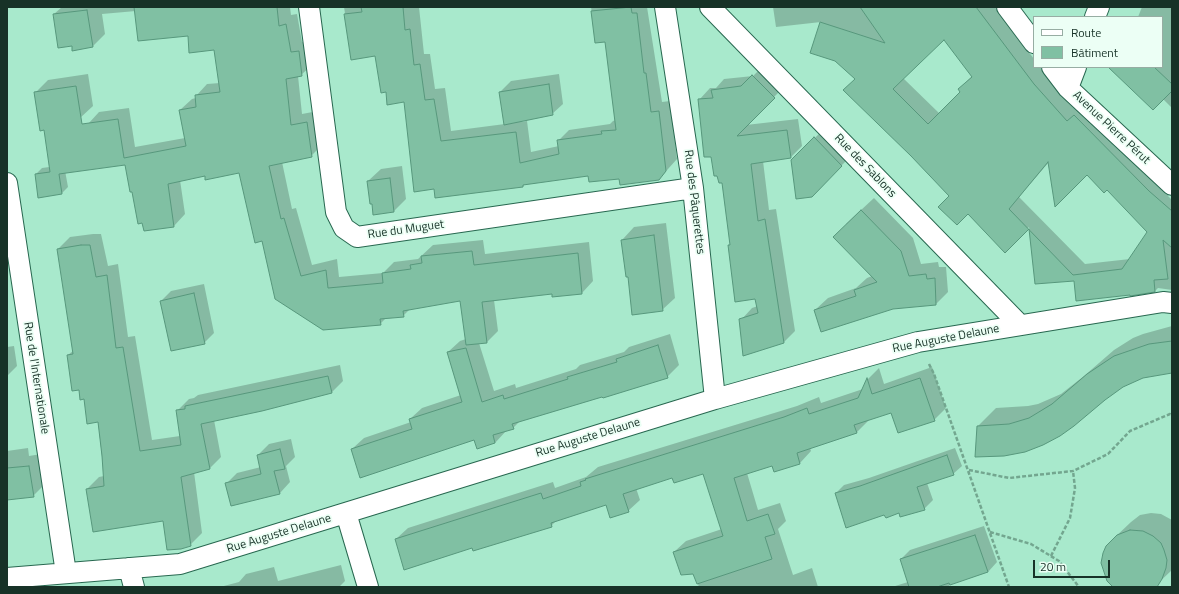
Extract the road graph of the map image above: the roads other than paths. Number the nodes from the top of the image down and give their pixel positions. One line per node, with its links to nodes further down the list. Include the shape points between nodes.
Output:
1 (309, 7): 11 (street, Rue du Muguet, via 336,212 344,228 356,237)
2 (665, 7): 11 (street, Rue des Pâquerettes)
3 (710, 7): 13 (street, Rue des Sablons)
4 (1007, 7): 5 (street)
5 (1033, 42)
6 (1053, 68): 8 (street, Avenue Pierre Pérut)
7 (1076, 68): 8 (street)
8 (1068, 88): 10 (street, Avenue Pierre Pérut)
9 (7, 183): 17 (street, Rue de l'Internationale)
10 (1172, 185)
11 (693, 188): 14 (street, Rue des Pâquerettes)
12 (1172, 303): 13 (street, Rue Auguste Delaune, via 1163,302)
13 (1020, 325): 14 (street, Rue Auguste Delaune, via 918,342)
14 (715, 398): 15 (street, Rue Auguste Delaune)
15 (346, 513): 16 (street, Rue Auguste Delaune, via 180,564); 20 (street)
16 (129, 568): 17 (street, Rue Auguste Delaune); 19 (street)
17 (66, 573): 18 (street, Rue Auguste Delaune)
18 (7, 578)
19 (134, 587)
20 (368, 587)

